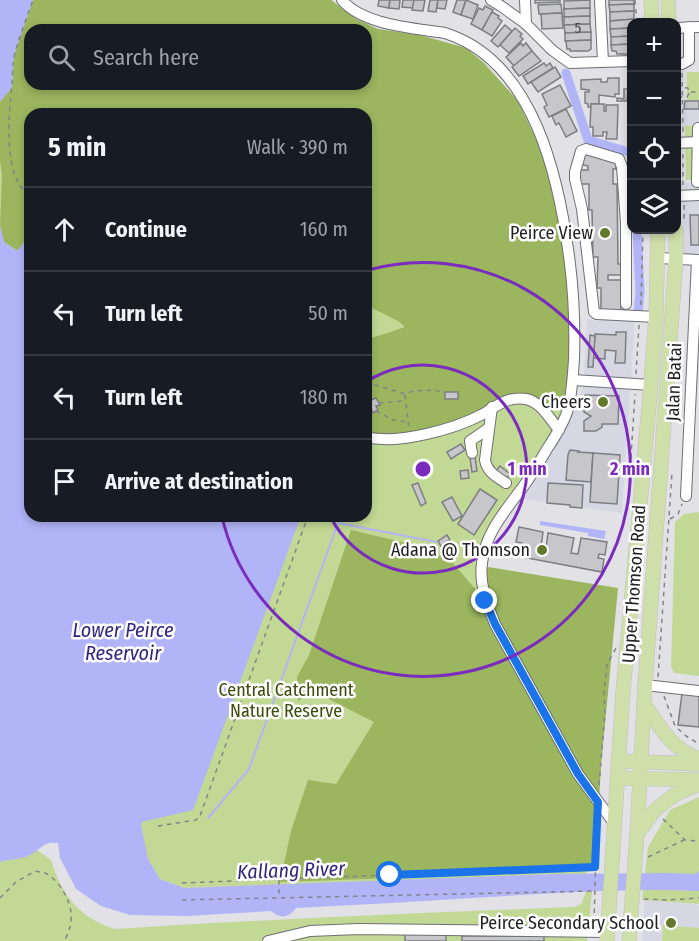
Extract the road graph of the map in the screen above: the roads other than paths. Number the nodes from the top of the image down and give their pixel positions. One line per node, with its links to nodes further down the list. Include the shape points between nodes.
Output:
1 (342, 0): 30 (street, via 368,19 457,37 496,64 516,89 547,151 563,212 576,326)
2 (491, 0): 9 (street)
3 (525, 0): 9 (street)
4 (600, 0): 13 (street)
5 (651, 0): 7 (main road)
6 (668, 0): 8 (main road)
7 (652, 18)
8 (669, 18)
9 (526, 24): 13 (street, via 570,63)
10 (694, 27): 11 (street)
11 (694, 53): 14 (street)
12 (627, 61): 13 (street)
13 (603, 62)
14 (681, 63)
15 (698, 128): 16 (street)
16 (698, 142): 17 (street); 18 (street)
17 (681, 143)
18 (697, 182)
19 (699, 195): 20 (street)
20 (681, 196)
21 (627, 207): 29 (street, via 619,159 581,151 575,179 594,312)
22 (629, 234): 28 (street)
23 (658, 234): 25 (main road, Upper Thomson Road)
24 (679, 234): 27 (main road, Upper Thomson Road)
25 (658, 258): 27 (street); 29 (main road, Upper Thomson Road)
26 (697, 263): 27 (street); 38 (street, Jalan Batai)
27 (676, 266): 39 (main road, Upper Thomson Road)
28 (626, 304)
29 (656, 317): 31 (main road, Upper Thomson Road)
30 (573, 380): 31 (street); 34 (street)
31 (651, 385): 43 (main road, Upper Thomson Road)
32 (492, 407): 33 (street); 34 (street, via 526,399 539,405); 35 (street, via 424,435)
33 (489, 428): 36 (street); 37 (street, via 486,466)
34 (558, 430): 49 (street, via 493,528 481,579 495,624 578,774)
35 (372, 437)
36 (469, 447)
37 (506, 483)
38 (684, 501)
39 (645, 685): 40 (street); 41 (main road, Upper Thomson Road)
40 (699, 691)
41 (644, 703): 42 (main road, via 667,737); 44 (main road, Upper Thomson Road)
42 (699, 759)
43 (618, 761): 44 (main road); 46 (main road, Upper Thomson Road)
44 (641, 762): 45 (main road); 47 (main road, Upper Thomson Road)
45 (699, 764)
46 (617, 778): 47 (main road); 49 (main road, Upper Thomson Road)
47 (640, 778): 48 (main road); 50 (main road, Upper Thomson Road)
48 (699, 782): 50 (main road, via 654,810)
49 (614, 823): 51 (main road, Upper Thomson Road)
50 (637, 834): 55 (main road, Upper Thomson Road, via 636,895)
51 (604, 935): 53 (street)
52 (460, 936): 53 (street); 54 (street, via 358,929 310,931)
53 (548, 936)
54 (267, 941)
55 (629, 941)

